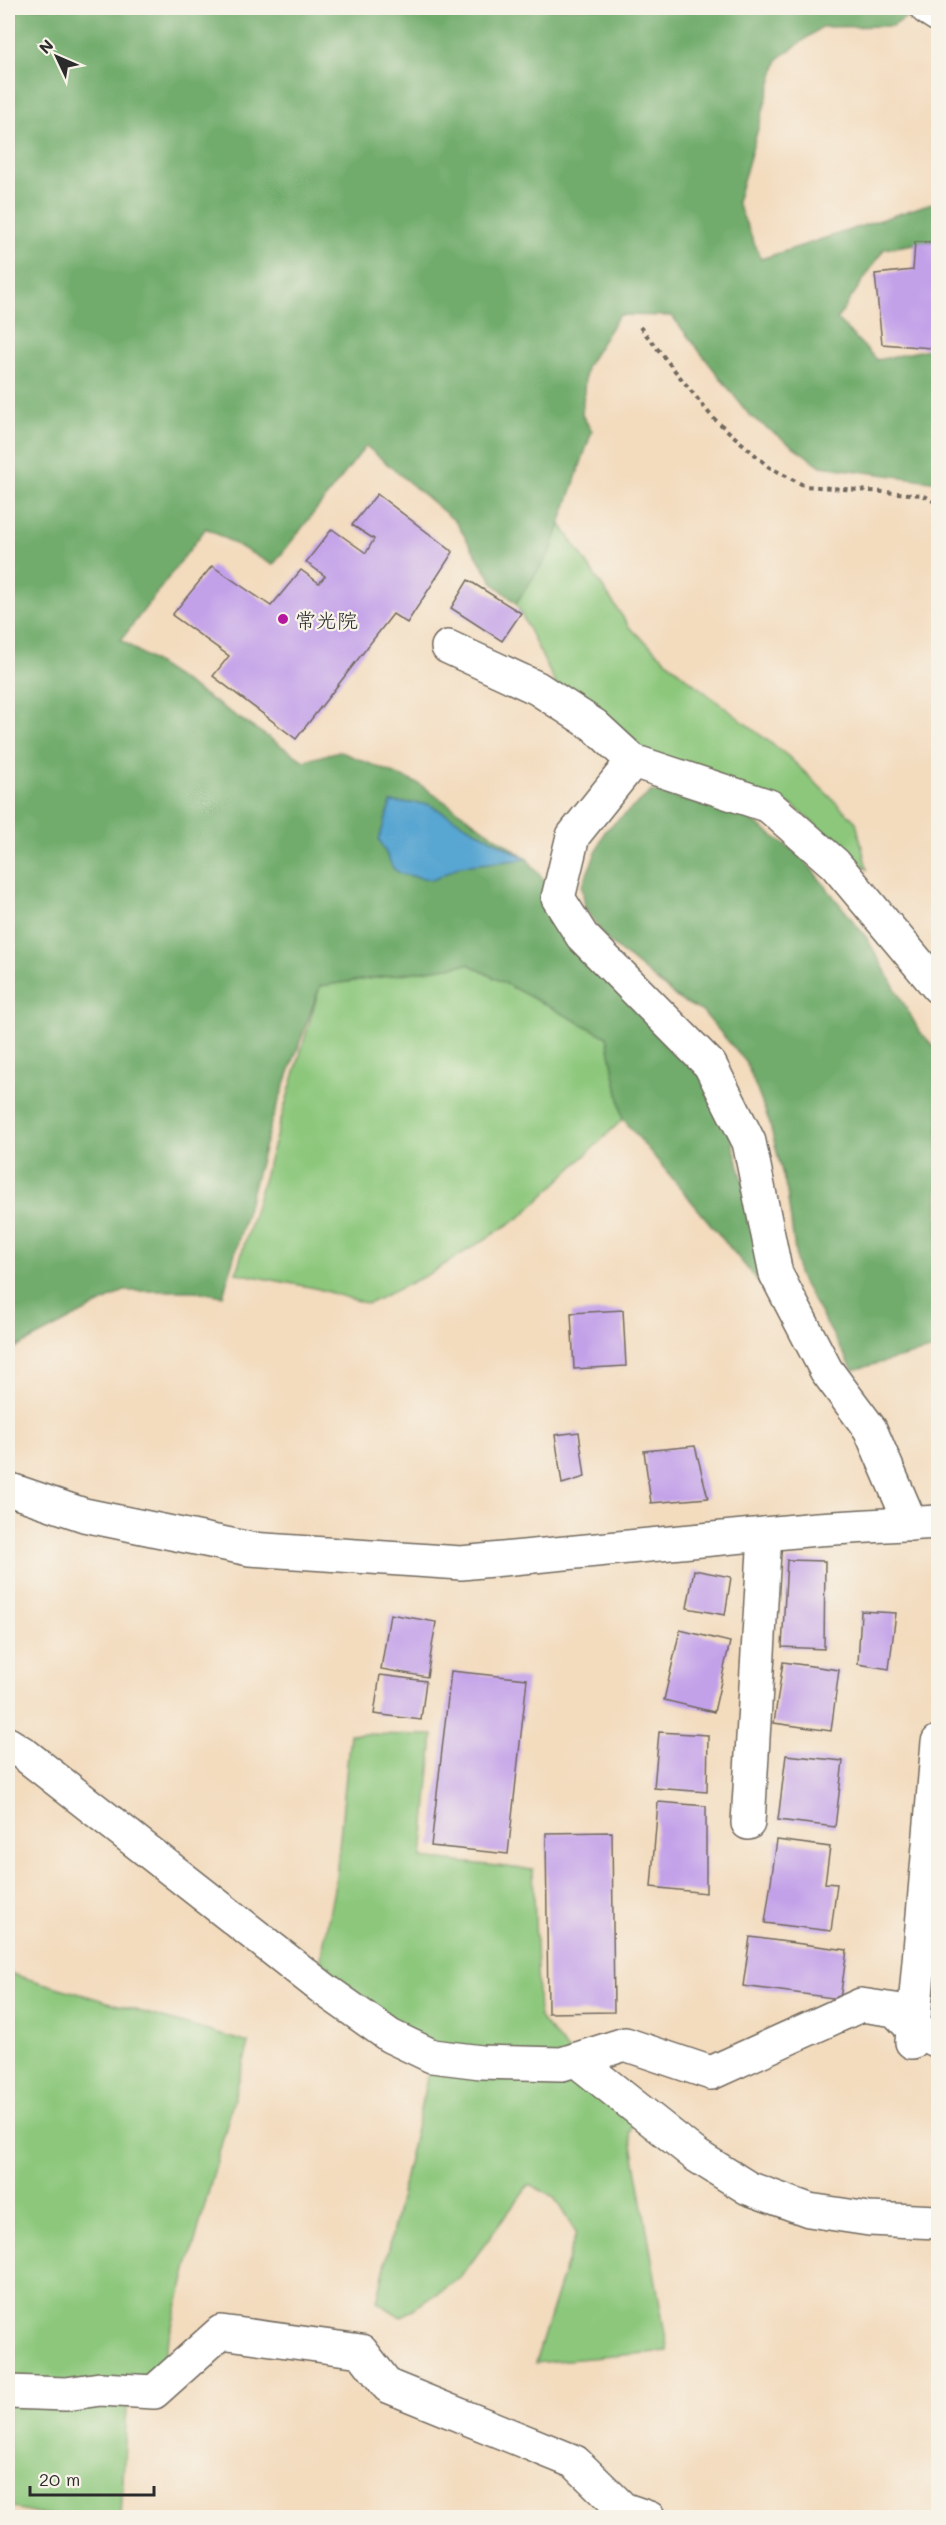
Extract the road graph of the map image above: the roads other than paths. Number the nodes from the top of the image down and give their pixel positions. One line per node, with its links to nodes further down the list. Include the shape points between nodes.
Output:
1 (927, 8): 2 (street)
2 (939, 15)
3 (448, 647): 4 (street, via 537,688 594,725)
4 (633, 761): 5 (street, via 769,806 835,864); 7 (street, via 573,836 558,898 582,936 710,1065 749,1142 776,1274 826,1370 870,1429)
5 (939, 987)
6 (8, 1489): 8 (street, via 84,1515 250,1549 461,1563)
7 (925, 1523): 8 (street)
8 (765, 1534): 11 (street)
9 (939, 1742): 12 (street)
10 (8, 1744): 14 (street, via 390,2036 432,2056 562,2064)
11 (748, 1823)
12 (929, 1957): 13 (street)
13 (921, 2041): 14 (street, via 896,2010 861,2005 711,2073 625,2044)
14 (576, 2060): 15 (street, via 698,2156 748,2188 809,2210 869,2219)
15 (939, 2222)
16 (8, 2392): 17 (street, via 154,2392 221,2332 361,2351 388,2386 575,2462 623,2509)
17 (649, 2517)

